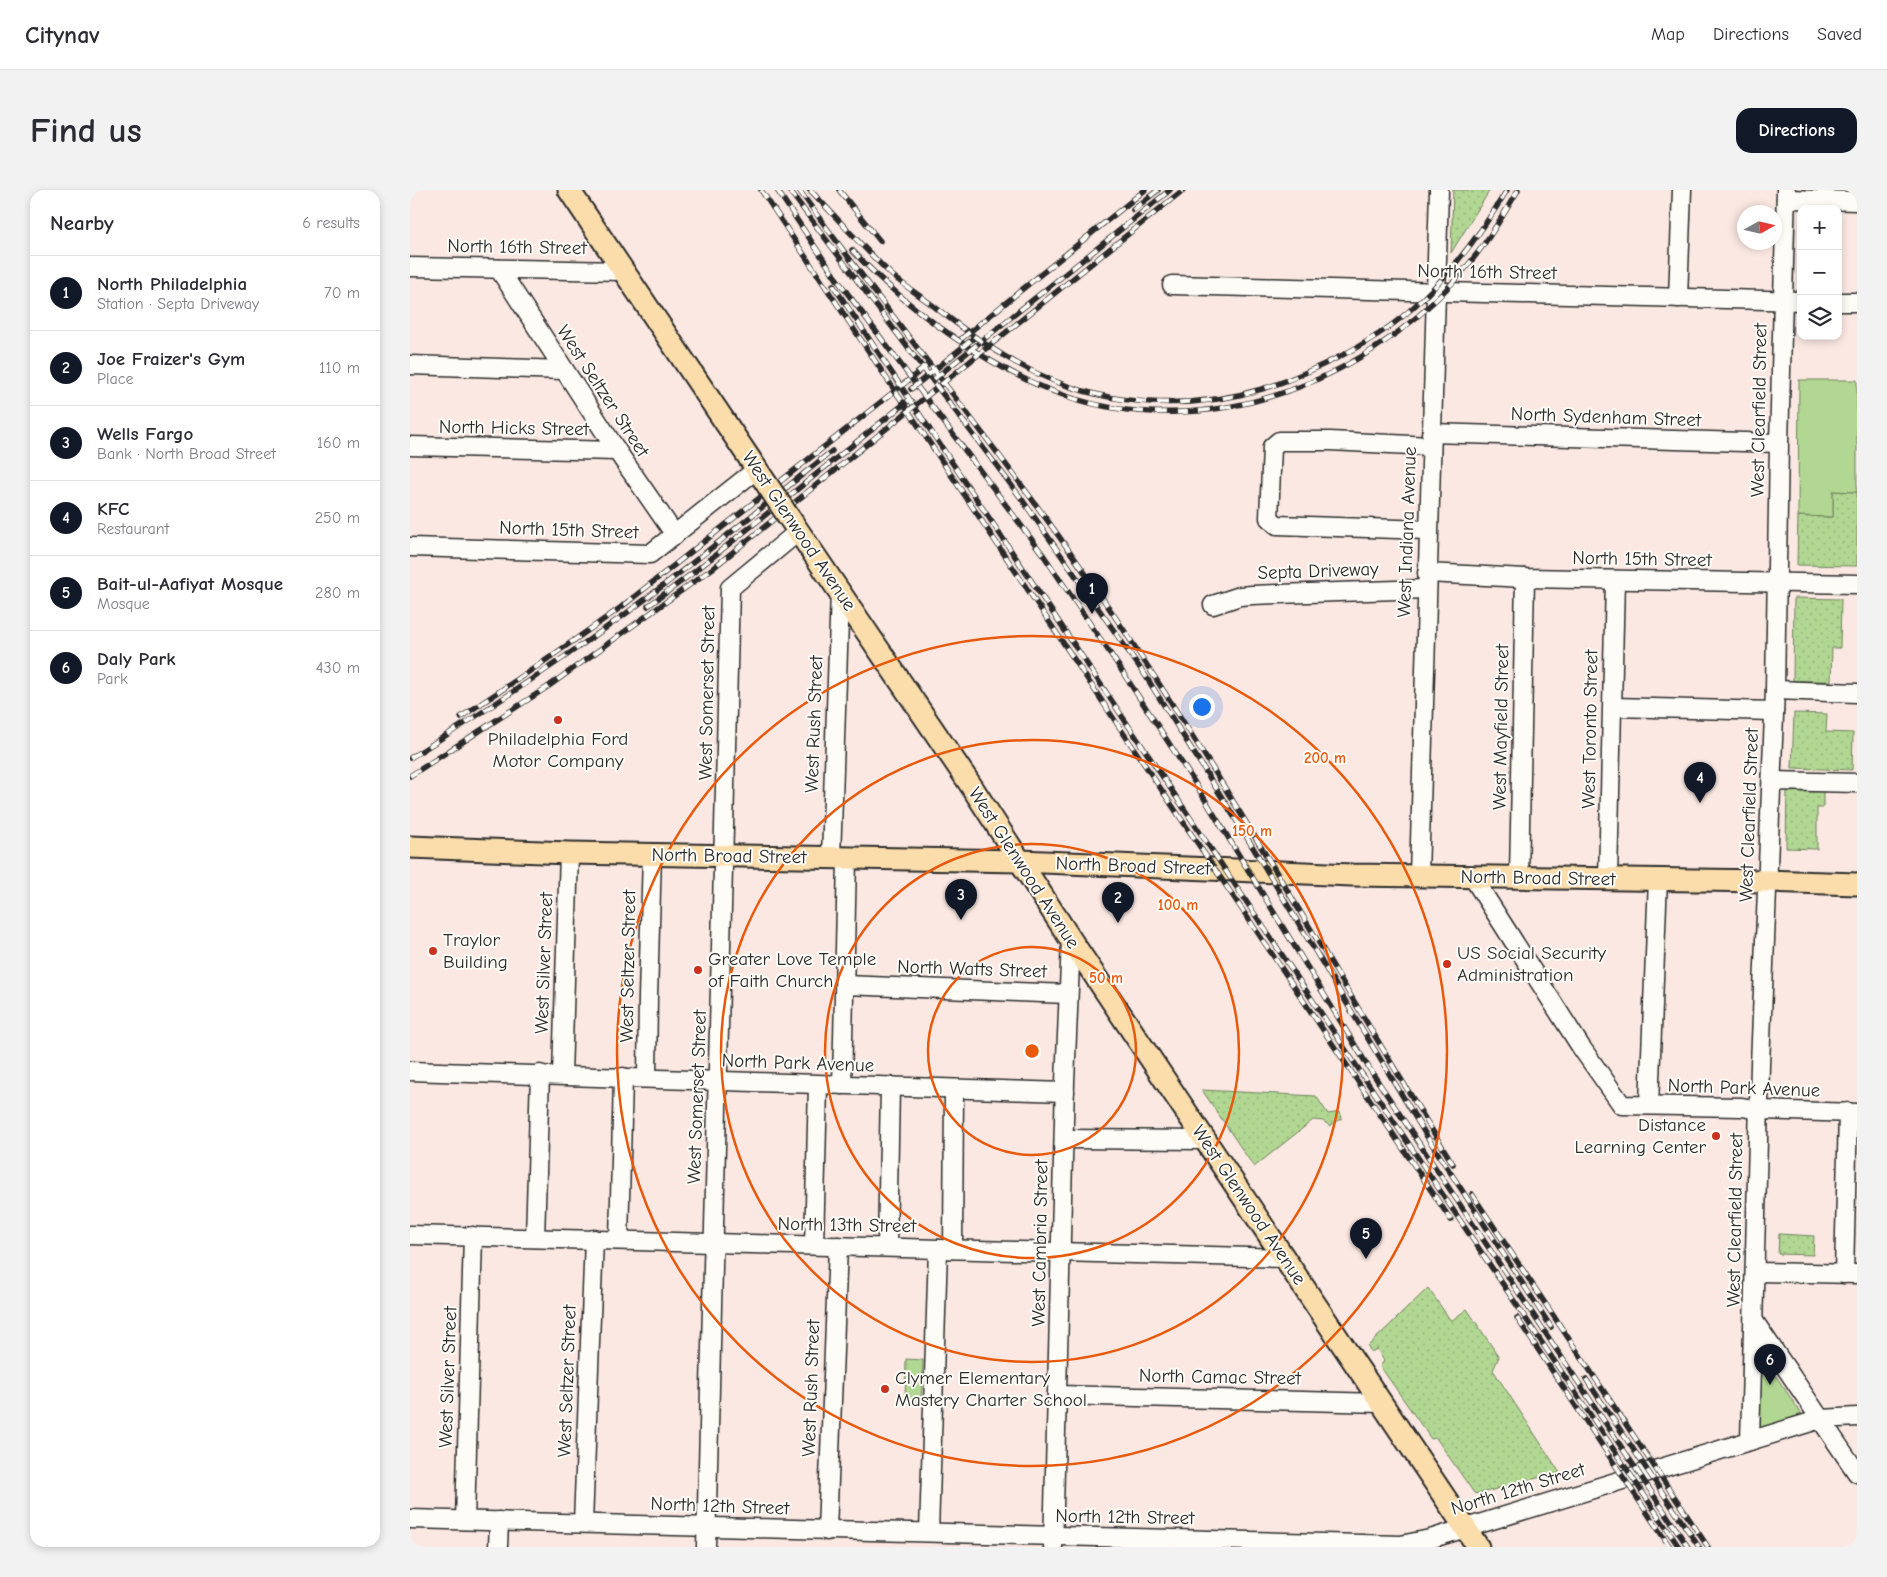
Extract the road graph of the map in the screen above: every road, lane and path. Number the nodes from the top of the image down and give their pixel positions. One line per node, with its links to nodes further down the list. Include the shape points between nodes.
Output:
1 (569, 190): 8 (main road, West Glenwood Avenue)
2 (1439, 190): 10 (street, West Indiana Avenue)
3 (1682, 190): 11 (street)
4 (1786, 194): 5 (street); 12 (street, West Clearfield Street)
5 (1857, 201)
6 (410, 266): 7 (street, North 16th Street)
7 (498, 269): 8 (street, North 16th Street); 16 (street, West Seltzer Street)
8 (623, 270): 21 (main road, West Glenwood Avenue)
9 (1172, 285): 10 (street, North 16th Street)
10 (1436, 292): 11 (street, North 16th Street); 17 (street, West Indiana Avenue)
11 (1678, 298): 12 (street, North 16th Street)
12 (1792, 301): 18 (street, West Clearfield Street)
13 (1842, 302): 14 (street)
14 (1857, 302)
15 (410, 365): 16 (street)
16 (564, 370): 20 (street, West Seltzer Street)
17 (1431, 439): 18 (street, North Sydenham Street); 23 (street, West Indiana Avenue); 23 (street, North Sydenham Street, via 1279,441 1272,447 1269,518 1277,525)
18 (1779, 443): 29 (street, West Clearfield Street)
19 (410, 446): 20 (street, North Hicks Street)
20 (617, 451): 24 (street, West Seltzer Street)
21 (762, 477): 22 (main road, West Glenwood Avenue, bridge); 24 (street, North 15th Street)
22 (793, 524): 31 (main road, West Glenwood Avenue); 42 (street, West Somerset Street, via 730,588)
23 (1428, 530): 28 (street, West Indiana Avenue)
24 (675, 535): 25 (street, North 15th Street, via 650,554)
25 (410, 547)
26 (1525, 578): 27 (street, North 15th Street); 28 (street, North 15th Street); 47 (street, West Mayfield Street)
27 (1615, 580): 29 (street, North 15th Street); 35 (street, West Toronto Street)
28 (1427, 581): 32 (street, Septa Driveway, via 1240,596); 45 (street, West Indiana Avenue)
29 (1777, 582): 30 (street, North 15th Street); 33 (street, West Clearfield Street)
30 (1857, 584)
31 (840, 591): 43 (street, West Rush Street); 44 (main road, West Glenwood Avenue)
32 (1212, 605)
33 (1775, 690): 34 (street); 36 (street, West Clearfield Street)
34 (1857, 693)
35 (1613, 707): 36 (street); 48 (street, West Toronto Street)
36 (1774, 710): 37 (street, West Clearfield Street)
37 (1772, 781): 38 (street); 50 (street, West Clearfield Street)
38 (1857, 783)
39 (410, 847): 40 (main road, North Broad Street)
40 (568, 853): 41 (main road, North Broad Street); 57 (street, West Silver Street)
41 (652, 854): 42 (main road, North Broad Street); 59 (street, West Seltzer Street)
42 (724, 856): 43 (main road, North Broad Street); 60 (street, West Somerset Street)
43 (839, 859): 44 (main road, North Broad Street); 53 (street, West Rush Street)
44 (1020, 861): 45 (main road, North Broad Street); 52 (main road, West Glenwood Avenue)
45 (1419, 876): 46 (main road, North Broad Street)
46 (1472, 876): 47 (main road, North Broad Street); 66 (street, North Park Avenue, via 1600,1076 1622,1105)
47 (1519, 877): 48 (main road, North Broad Street)
48 (1608, 879): 49 (main road, North Broad Street)
49 (1658, 879): 50 (main road, North Broad Street); 66 (street)
50 (1768, 881): 51 (main road, North Broad Street); 67 (street, West Clearfield Street)
51 (1857, 884)
52 (1071, 940): 54 (street, West Cambria Street); 70 (main road, West Glenwood Avenue)
53 (845, 985): 54 (street, North Watts Street); 62 (street, West Rush Street)
54 (1068, 994): 65 (street, West Cambria Street)
55 (410, 1071): 56 (street, North Park Avenue)
56 (540, 1074): 57 (street, North Park Avenue); 73 (street)
57 (562, 1075): 58 (street, North Park Avenue)
58 (623, 1077): 59 (street, North Park Avenue); 75 (street)
59 (647, 1078): 60 (street, North Park Avenue)
60 (719, 1082): 61 (street, North Park Avenue); 76 (street, West Somerset Street)
61 (818, 1085): 62 (street, North Park Avenue); 77 (street)
62 (842, 1085): 63 (street, North Park Avenue)
63 (890, 1087): 64 (street, North Park Avenue); 79 (street)
64 (954, 1088): 65 (street, North Park Avenue); 80 (street)
65 (1065, 1092): 69 (street, West Cambria Street)
66 (1649, 1106): 67 (street, North Park Avenue)
67 (1759, 1110): 68 (street, North Park Avenue); 83 (street, West Clearfield Street)
68 (1852, 1112): 84 (street)
69 (1064, 1139): 70 (street); 81 (street, West Cambria Street)
70 (1205, 1140): 82 (main road, West Glenwood Avenue)
71 (410, 1235): 72 (street, North 13th Street)
72 (473, 1236): 73 (street, North 13th Street); 93 (street, West Silver Street)
73 (535, 1238): 74 (street, North 13th Street)
74 (594, 1240): 75 (street, North 13th Street); 95 (street, West Seltzer Street)
75 (618, 1240): 76 (street, North 13th Street)
76 (714, 1243): 77 (street, North 13th Street); 96 (street, West Somerset Street)
77 (814, 1245): 78 (street, North 13th Street)
78 (838, 1246): 79 (street, North 13th Street); 98 (street, West Rush Street)
79 (887, 1247): 80 (street, North 13th Street)
80 (945, 1249): 81 (street, North 13th Street); 99 (street)
81 (1061, 1254): 82 (street, North 13th Street); 86 (street, West Cambria Street)
82 (1284, 1258): 87 (main road, West Glenwood Avenue)
83 (1755, 1272): 84 (street); 85 (street, West Clearfield Street)
84 (1851, 1274)
85 (1754, 1321): 89 (street); 90 (street, West Clearfield Street)
86 (1058, 1394): 87 (street, North Camac Street); 100 (street, West Cambria Street)
87 (1380, 1403): 97 (main road, West Glenwood Avenue)
88 (1857, 1417): 89 (street)
89 (1821, 1419): 90 (street, North 12th Street); 91 (street)
90 (1750, 1441): 97 (street, North 12th Street)
91 (1857, 1473)
92 (410, 1518): 93 (street, North 12th Street)
93 (465, 1520): 94 (street, North 12th Street)
94 (499, 1521): 95 (street, North 12th Street); 102 (street)
95 (583, 1524): 96 (street, North 12th Street)
96 (706, 1527): 98 (street, North 12th Street); 103 (street, West Somerset Street)
97 (1465, 1527): 101 (street, North 12th Street); 104 (main road, West Glenwood Avenue)
98 (827, 1531): 99 (street, North 12th Street)
99 (929, 1532): 100 (street, North 12th Street)
100 (1053, 1541): 101 (street, North 12th Street)
101 (1401, 1546)
102 (498, 1547)
103 (706, 1547)
104 (1478, 1547)

